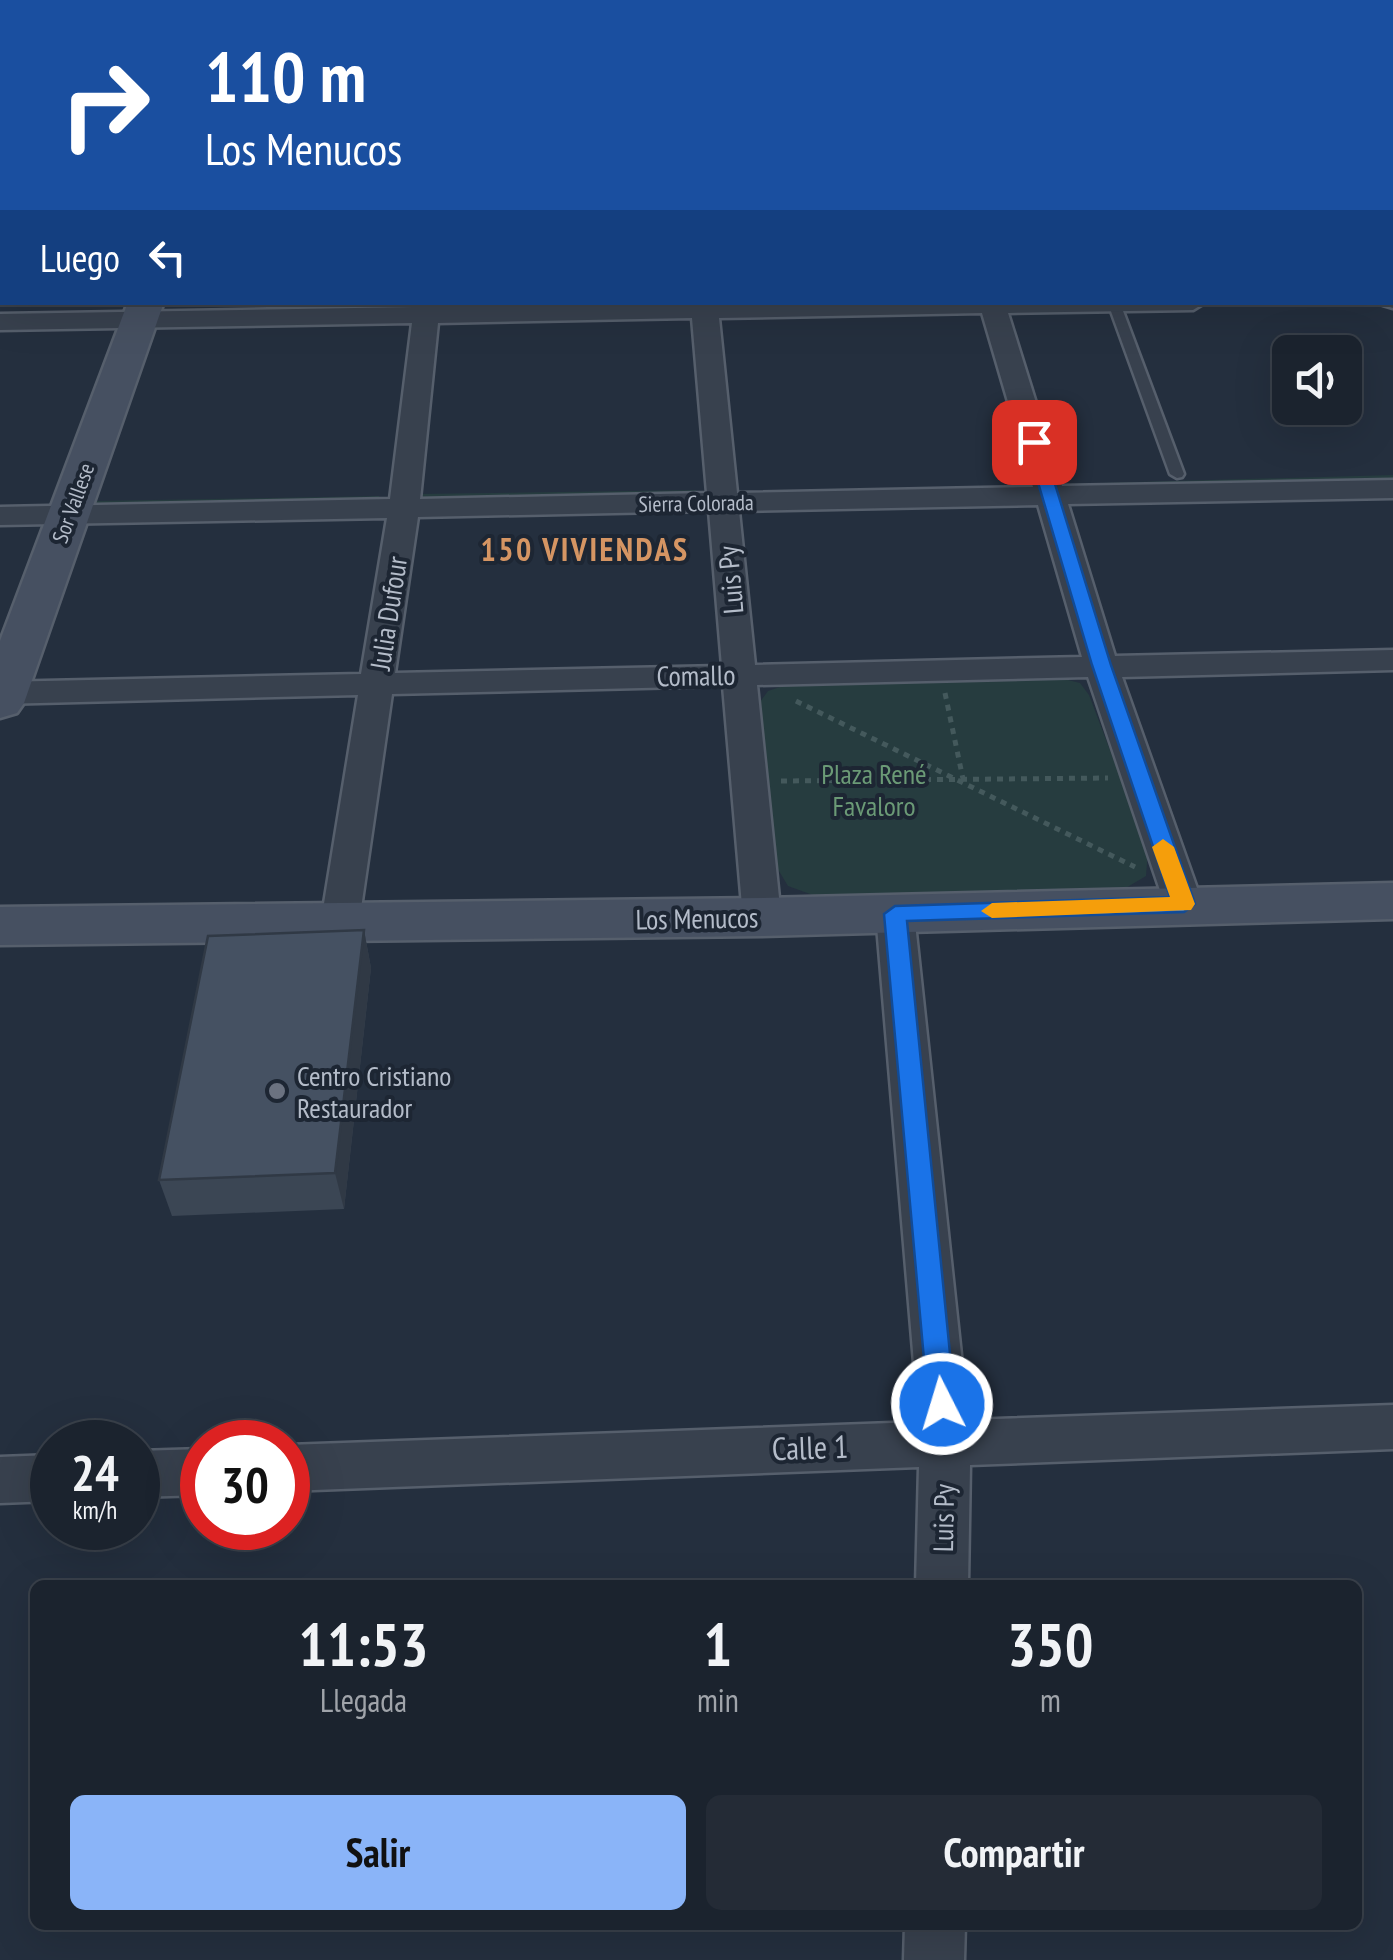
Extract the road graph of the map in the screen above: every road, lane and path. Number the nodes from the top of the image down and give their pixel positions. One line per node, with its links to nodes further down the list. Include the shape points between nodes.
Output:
1 (848, 305): 4 (street)
2 (993, 305): 10 (street)
3 (1114, 305): 9 (lane)
4 (704, 306): 5 (street); 12 (street, Luis Py)
5 (426, 309): 6 (street); 14 (street, Julia Dufour)
6 (143, 311): 7 (street); 15 (street, Sor Vallese)
7 (0, 322)
8 (1393, 470): 9 (street, Sierra Colorada)
9 (1177, 474): 10 (street, Sierra Colorada)
10 (1047, 486): 11 (street, Sierra Colorada); 12 (street, Sierra Colorada); 18 (street)
11 (1393, 489)
12 (723, 492): 14 (street, Sierra Colorada); 20 (street, Luis Py)
13 (0, 494): 15 (street, Sierra Colorada)
14 (405, 498): 15 (street, Sierra Colorada); 21 (street, Julia Dufour)
15 (73, 504): 16 (street, Sierra Colorada); 22 (street, Sor Vallese)
16 (0, 516)
17 (1393, 660): 18 (street, Comallo)
18 (1101, 665): 19 (street, Comallo); 23 (street)
19 (940, 670): 20 (street, Comallo); 24 (path)
20 (739, 674): 21 (street, Comallo); 24 (path); 25 (street, Luis Py)
21 (377, 682): 22 (street, Comallo); 30 (street, Julia Dufour)
22 (1, 696)
23 (1138, 777): 24 (path); 27 (street)
24 (964, 780): 25 (path); 27 (path, via 1131,864)
25 (750, 781): 29 (street, Luis Py)
26 (1393, 901): 27 (street, Los Menucos)
27 (1184, 904): 28 (street, Los Menucos)
28 (895, 914): 29 (street, Los Menucos); 33 (street, Luis Py)
29 (762, 917): 30 (street, Los Menucos)
30 (340, 922): 31 (street, Los Menucos)
31 (0, 926)
32 (1393, 1427): 33 (street, Calle 1)
33 (945, 1442): 34 (street, Calle 1); 37 (street, Luis Py)
34 (310, 1467)
35 (30, 1479): 36 (street)
36 (0, 1480)
37 (942, 1580)
38 (935, 1930): 39 (street)
39 (934, 1960)

